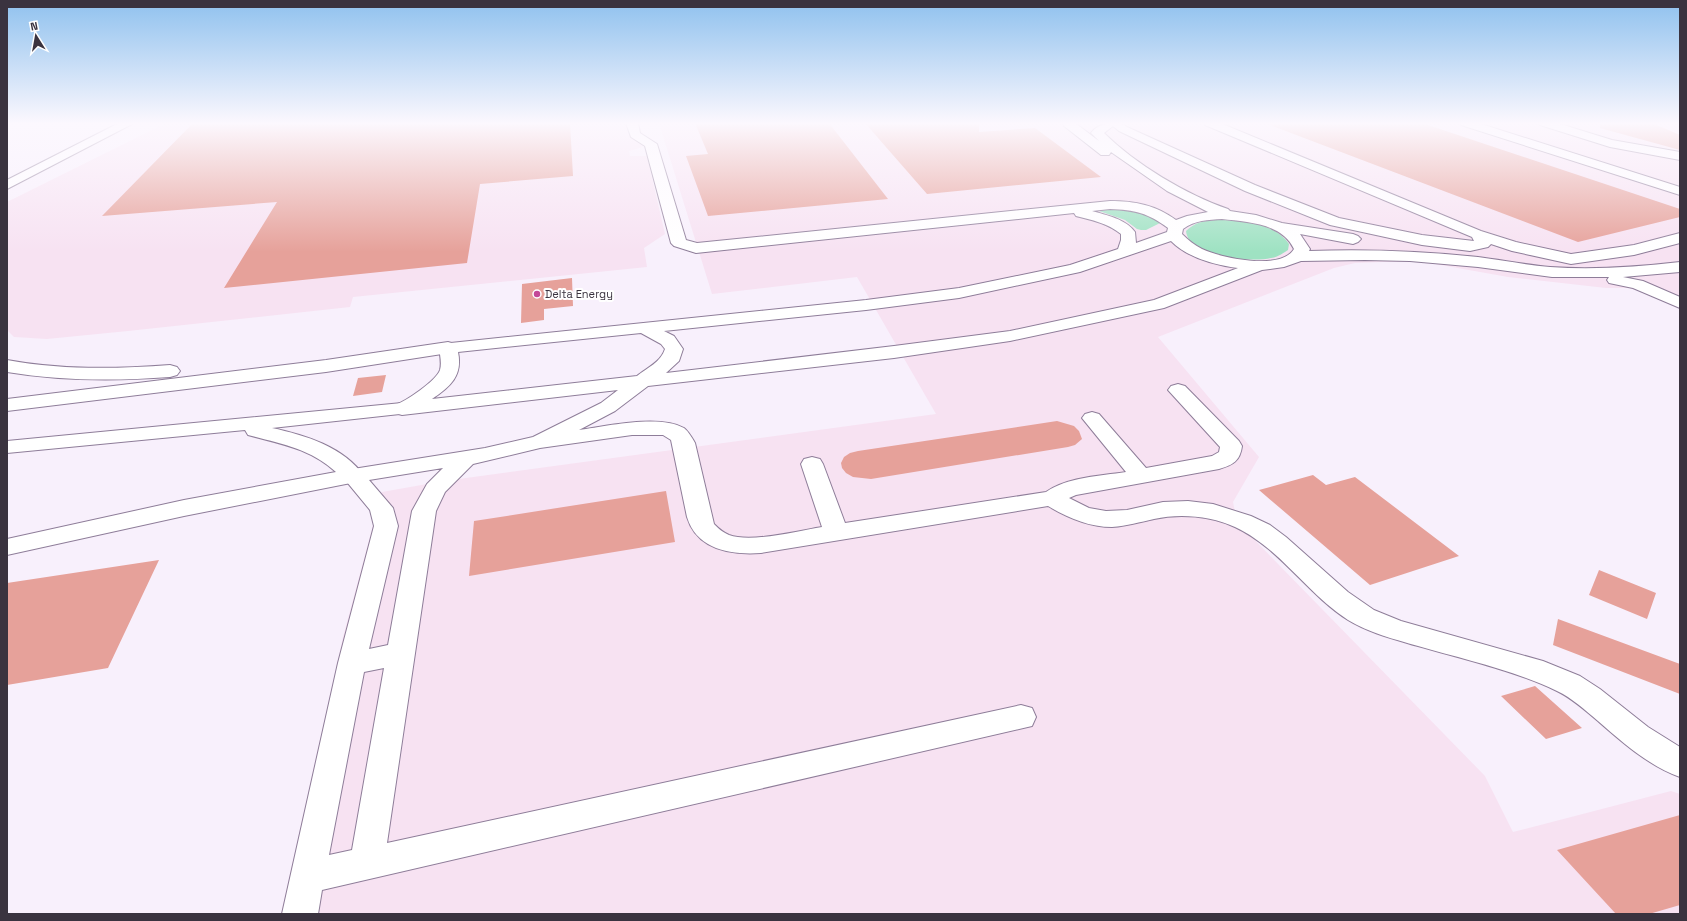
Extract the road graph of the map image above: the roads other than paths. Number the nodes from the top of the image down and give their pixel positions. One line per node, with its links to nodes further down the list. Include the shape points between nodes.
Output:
1 (24, 166): 9 (main road)
2 (44, 166): 10 (main road)
3 (656, 166): 12 (main road, via 679,244 696,248)
4 (1121, 166): 15 (main road, via 1170,204 1176,214)
5 (1139, 166): 13 (main road, via 1186,197)
6 (1202, 166): 16 (main road, via 1335,222 1422,240 1470,246 1483,244)
7 (1312, 166): 16 (main road)
8 (1601, 166): 11 (main road)
9 (7, 174)
10 (7, 185)
11 (1680, 191)
12 (1050, 211): 15 (main road, via 1100,206 1138,206 1159,214); 18 (main road, via 1095,216 1120,225 1128,232 1129,240)
13 (1239, 217): 14 (main road); 15 (main road, via 1206,216 1182,221)
14 (1278, 227): 19 (main road, via 1300,242 1302,250); 20 (main road)
15 (1175, 231): 18 (main road); 21 (main road, via 1179,242 1204,256 1222,261)
16 (1476, 234): 17 (main road, via 1512,246 1571,259 1634,250)
17 (1680, 238)
18 (1125, 252): 25 (main road, via 1053,274 959,293)
19 (1297, 256): 20 (main road, via 1374,254); 21 (main road, via 1283,262)
20 (1478, 262): 23 (main road)
21 (1261, 265): 28 (main road, via 1158,304 1010,336)
22 (1680, 267): 23 (main road, via 1637,272)
23 (1561, 272): 24 (main road, via 1637,284)
24 (1680, 302)
25 (644, 328): 26 (main road); 28 (main road, via 668,340 674,350 668,361)
26 (448, 348): 27 (main road, via 345,354 142,373 69,373); 30 (main road, via 326,366); 31 (main road, via 450,366 447,376)
27 (7, 366)
28 (641, 381): 31 (main road); 34 (main road, via 608,406)
29 (1178, 390): 39 (main road, via 1231,446 1230,455 1219,462)
30 (7, 405)
31 (402, 409): 33 (main road)
32 (1092, 418): 39 (main road)
33 (213, 428): 35 (main road); 38 (main road, via 267,433 298,441 329,455)
34 (540, 442): 36 (main road); 41 (main road, via 643,428 670,430 680,436 684,443 703,528 714,538 729,544 748,546)
35 (7, 447)
36 (466, 458): 38 (main road); 43 (main road, via 435,489 424,511)
37 (812, 464): 41 (main road)
38 (353, 476): 42 (main road, via 184,508); 44 (main road, via 382,508 386,526)
39 (1141, 476): 40 (main road, via 1074,488)
40 (1052, 498): 41 (main road); 46 (main road, via 1075,511 1098,518 1124,519 1165,510 1191,509 1246,522 1278,542 1331,594 1358,613 1408,633 1560,679 1590,697 1648,744)
41 (836, 532)
42 (7, 547)
43 (401, 654): 44 (main road); 47 (main road)
44 (352, 663): 48 (main road)
45 (1021, 717): 47 (main road)
46 (1680, 763)
47 (367, 864): 48 (main road)
48 (308, 878): 49 (main road)
49 (300, 914)

